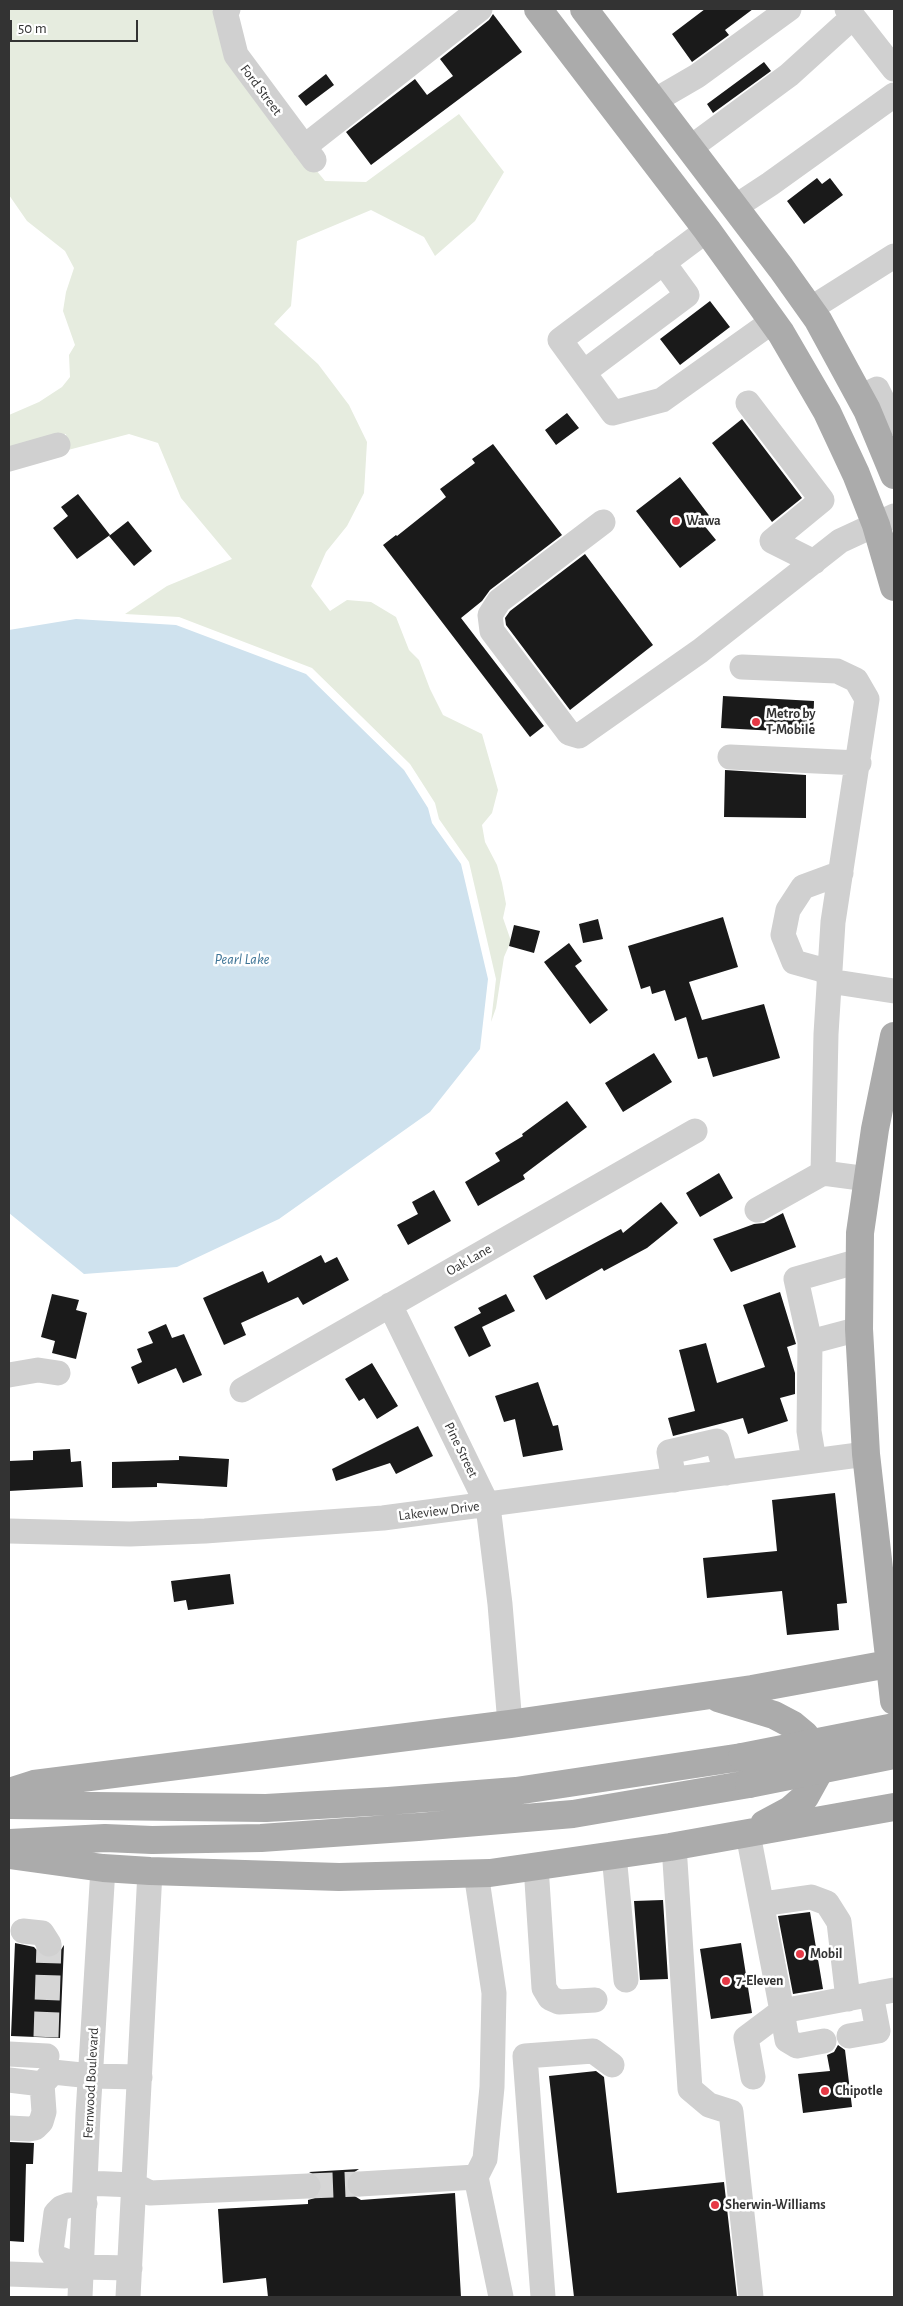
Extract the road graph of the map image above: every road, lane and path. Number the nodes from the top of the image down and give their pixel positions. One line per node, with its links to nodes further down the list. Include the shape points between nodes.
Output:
1 (480, 9): 5 (street, Ford Street, via 309,154 236,56)
2 (538, 9): 11 (main road)
3 (584, 9): 9 (main road)
4 (789, 9): 9 (street, via 697,76)
5 (227, 10)
6 (850, 13): 7 (street); 10 (street, via 788,75)
7 (894, 69)
8 (894, 95): 12 (street)
9 (654, 101): 10 (main road)
10 (690, 148): 12 (main road)
11 (656, 164): 12 (main road, via 696,192); 13 (main road)
12 (735, 207): 16 (main road)
13 (707, 230): 15 (street); 16 (main road, via 730,235 748,244); 18 (main road)
14 (894, 256): 17 (street)
15 (663, 262): 19 (street, via 560,340); 19 (street, via 687,295)
16 (781, 268): 17 (main road)
17 (810, 309): 20 (main road)
18 (773, 321): 19 (street, via 662,400 631,410 613,413); 27 (main road, via 827,412 856,474)
19 (584, 372)
20 (877, 388): 22 (street); 24 (main road)
21 (748, 403): 29 (street, via 822,500 772,541)
22 (893, 419)
23 (58, 445): 25 (street)
24 (889, 449): 26 (main road)
25 (9, 459)
26 (894, 475)
27 (885, 520): 29 (street, via 840,541); 30 (main road)
28 (603, 522): 29 (street, via 499,601 490,615 492,631 569,733 579,736 700,651)
29 (814, 562)
30 (894, 587)
31 (742, 667): 33 (street, via 837,671 856,680 867,699)
32 (730, 757): 33 (street)
33 (859, 762): 34 (street)
34 (841, 873): 35 (street, via 833,922); 35 (street, via 803,887 788,910 783,935 794,962)
35 (830, 976): 36 (street); 39 (street)
36 (894, 991)
37 (894, 1036): 40 (main road)
38 (695, 1131): 43 (street, Oak Lane)
39 (823, 1173): 40 (street); 41 (street)
40 (868, 1179): 42 (main road)
41 (757, 1210)
42 (859, 1261): 44 (main road); 45 (street, via 796,1279)
43 (390, 1305): 48 (street, Oak Lane); 53 (street, Pine Street)
44 (859, 1329): 45 (street); 49 (main road)
45 (810, 1342): 50 (street, via 809,1431)
46 (58, 1372): 47 (street, via 38,1370)
47 (9, 1375)
48 (242, 1390)
49 (866, 1454): 50 (street, Lakeview Drive); 55 (main road)
50 (814, 1461): 51 (street, Lakeview Drive)
51 (726, 1473): 52 (street, Lakeview Drive); 52 (street, via 718,1441 669,1452)
52 (674, 1480): 53 (street, Lakeview Drive)
53 (488, 1506): 54 (street, Lakeview Drive, via 383,1518 205,1531 130,1534); 58 (street, Pine Street)
54 (9, 1531)
55 (892, 1664): 56 (main road); 57 (main road)
56 (709, 1695): 58 (main road); 64 (main road, via 774,1715 793,1725 805,1734 819,1756 820,1770 805,1797 790,1810)
57 (894, 1701)
58 (510, 1724): 61 (main road, via 34,1784)
59 (894, 1727): 62 (main road, bridge, via 742,1757 516,1791 266,1808)
60 (894, 1755): 65 (main road, bridge, via 573,1814 261,1838 106,1838)
61 (9, 1792)
62 (9, 1805)
63 (894, 1807): 64 (main road)
64 (748, 1834): 66 (main road); 73 (street)
65 (9, 1843)
66 (674, 1846): 68 (main road); 102 (street, via 690,2089 709,2105 731,2112)
67 (9, 1855): 70 (main road)
68 (614, 1855): 69 (main road); 76 (street)
69 (536, 1866): 72 (main road); 78 (street, via 544,1988 550,1998 559,2002)
70 (103, 1868): 71 (main road); 85 (street, Fernwood Boulevard)
71 (150, 1871): 72 (main road, via 339,1877); 86 (street)
72 (476, 1873): 90 (street, via 494,1993 485,2159)
73 (762, 1904): 77 (street, via 810,1897 827,1903 839,1922); 79 (street)
74 (23, 1931): 75 (street, via 42,1933)
75 (50, 1944)
76 (626, 1980)
77 (871, 1994): 79 (street); 80 (street, via 878,2031)
78 (595, 2000)
79 (782, 2011): 81 (street, via 787,2040 797,2046); 87 (street, via 746,2038)
80 (849, 2036)
81 (824, 2041)
82 (9, 2054): 83 (street)
83 (47, 2062): 85 (street); 88 (street); 89 (street, via 41,2122 35,2128)
84 (612, 2065): 101 (street, via 593,2050 524,2056)
85 (91, 2076): 86 (street); 94 (street, Fernwood Boulevard)
86 (140, 2077): 92 (street)
87 (753, 2077)
88 (9, 2080)
89 (9, 2128)
90 (476, 2177): 91 (street); 100 (street)
91 (360, 2184)
92 (134, 2185): 93 (street, via 150,2193); 94 (street); 96 (street)
93 (308, 2186)
94 (85, 2194): 95 (street, Fernwood Boulevard)
95 (82, 2267): 96 (street); 97 (street, via 66,2276); 98 (street, Fernwood Boulevard)
96 (130, 2268): 99 (street)
97 (9, 2274)
98 (80, 2297)
99 (128, 2297)
100 (501, 2297)
101 (544, 2297)
102 (751, 2297)

